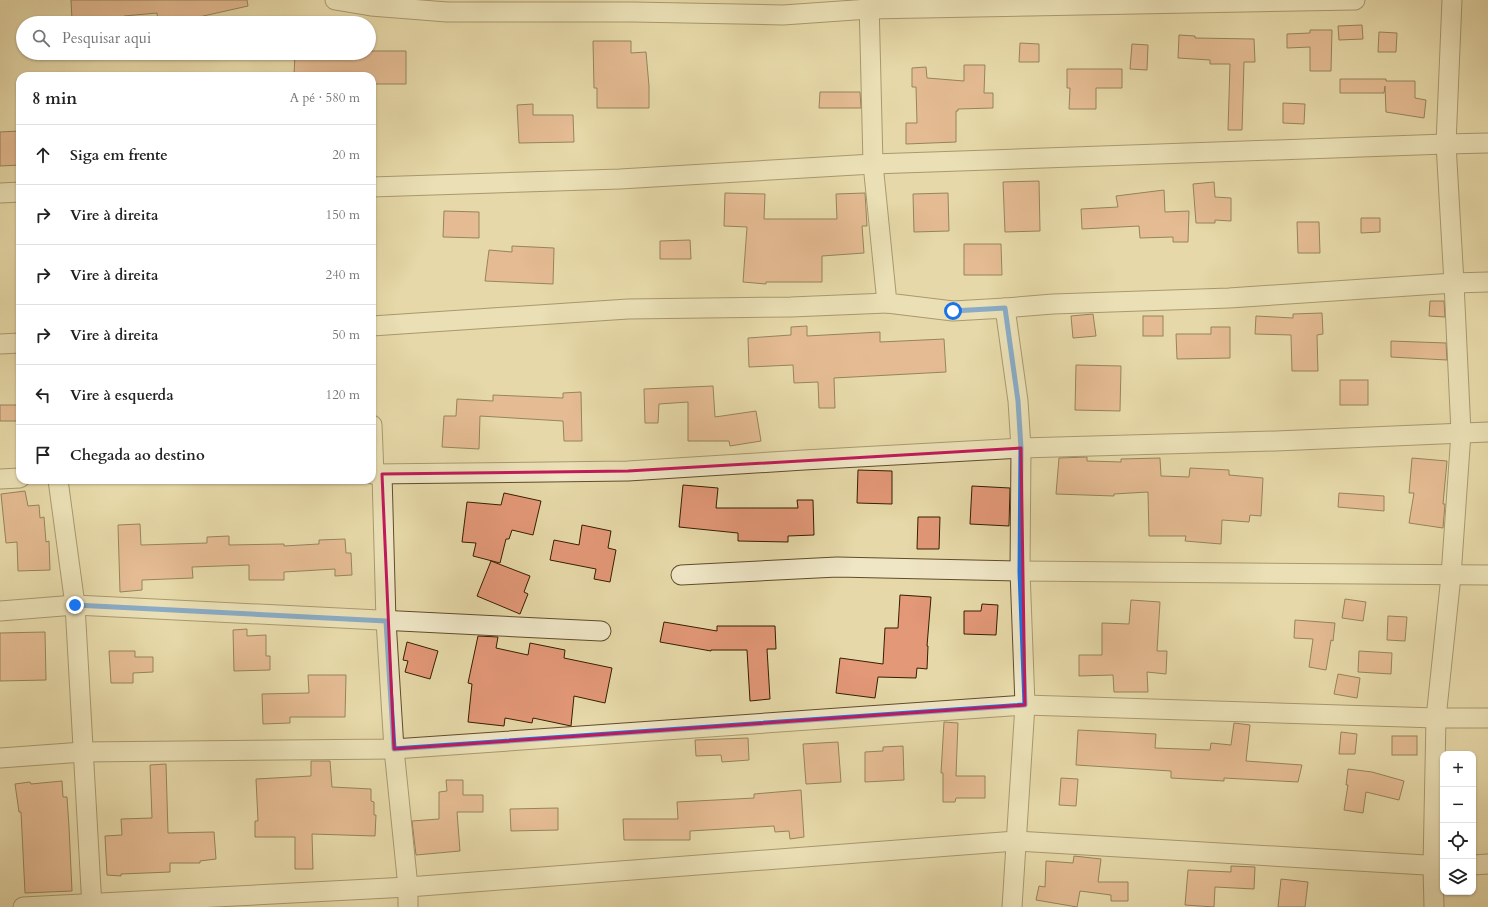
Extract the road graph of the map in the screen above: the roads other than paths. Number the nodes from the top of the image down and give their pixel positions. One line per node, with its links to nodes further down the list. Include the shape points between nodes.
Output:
1 (335, 0): 4 (street, via 371,6 447,12 783,15)
2 (1355, 0): 4 (street)
3 (1452, 0): 6 (street)
4 (869, 4): 7 (street)
5 (1488, 143): 6 (street)
6 (1446, 144): 7 (street); 12 (street)
7 (873, 164): 8 (street, via 620,179); 13 (street)
8 (376, 187)
9 (16, 192): 10 (street)
10 (0, 193)
11 (1488, 282): 12 (street)
12 (1454, 283): 14 (street, via 1229,298); 18 (street)
13 (887, 303): 14 (street, via 953,311); 15 (street, via 628,309)
14 (1005, 308): 20 (street, via 1018,401)
15 (376, 326)
16 (16, 343): 17 (street)
17 (0, 344)
18 (1461, 432): 19 (street); 20 (street, via 1276,441); 28 (street)
19 (1488, 432)
20 (1021, 448): 21 (street, via 628,471); 25 (street)
21 (376, 474): 31 (street)
22 (16, 478): 23 (street)
23 (0, 479)
24 (59, 484): 29 (street)
25 (1020, 572): 26 (street, via 837,567); 28 (street); 33 (street)
26 (681, 575)
27 (1488, 575): 28 (street)
28 (1451, 576): 34 (street)
29 (75, 605): 30 (street); 31 (street); 37 (street)
30 (0, 611)
31 (386, 621): 32 (street); 36 (street)
32 (601, 631)
33 (1025, 705): 34 (street); 36 (street); 39 (street)
34 (1436, 718): 35 (street); 42 (street)
35 (1488, 718)
36 (394, 749): 37 (street); 43 (street)
37 (83, 752): 38 (street); 44 (street)
38 (0, 758)
39 (1016, 841): 42 (street); 43 (street); 47 (street)
40 (1488, 864): 41 (street)
41 (1476, 865)
42 (1438, 866): 48 (street)
43 (408, 887): 44 (street); 46 (street)
44 (91, 906): 45 (street)
45 (23, 907)
46 (408, 907)
47 (1012, 907)
48 (1434, 907)

